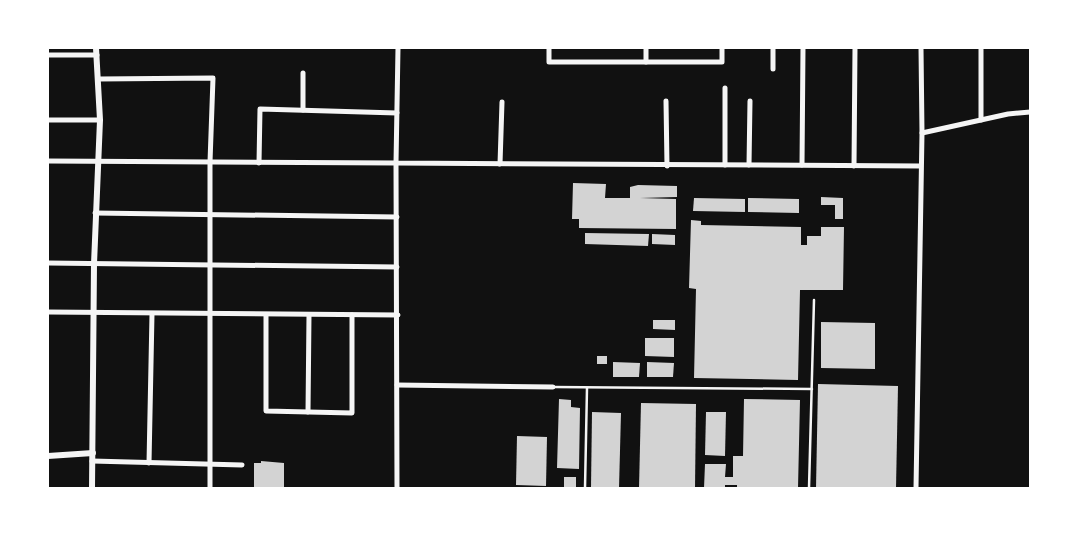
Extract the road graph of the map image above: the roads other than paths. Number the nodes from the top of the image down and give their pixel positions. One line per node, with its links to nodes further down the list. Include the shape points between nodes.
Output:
1 (96, 48): 12 (street)
2 (398, 48): 23 (street)
3 (549, 48): 13 (street, via 549,62)
4 (646, 48): 13 (street)
5 (722, 48): 13 (street, via 722,62)
6 (773, 48): 14 (street)
7 (803, 48): 36 (street)
8 (855, 48): 38 (street)
9 (920, 48): 27 (street)
10 (980, 48): 26 (street)
11 (48, 55): 12 (street)
12 (97, 55): 16 (street)
13 (646, 62)
14 (773, 68)
15 (304, 73): 21 (street)
16 (99, 78): 25 (street); 30 (street, via 212,78)
17 (726, 88): 34 (street)
18 (750, 101): 35 (street)
19 (502, 102): 33 (street)
20 (666, 102): 37 (street)
21 (303, 110): 23 (street); 31 (street, via 260,109)
22 (1030, 112): 26 (street)
23 (396, 113): 32 (street)
24 (48, 120): 25 (street)
25 (100, 120): 29 (street)
26 (981, 120): 27 (street)
27 (922, 133): 39 (street)
28 (48, 161): 29 (street)
29 (99, 161): 30 (street); 40 (street)
30 (210, 162): 31 (street); 41 (street)
31 (259, 163): 32 (street)
32 (396, 163): 33 (street); 42 (street)
33 (500, 164): 37 (street)
34 (725, 165): 35 (street); 37 (street)
35 (749, 165): 36 (street)
36 (802, 165): 38 (street)
37 (667, 166)
38 (854, 166): 39 (street)
39 (920, 166): 72 (street)
40 (95, 214): 41 (street); 44 (street)
41 (211, 215): 42 (street); 45 (street)
42 (397, 217): 46 (street)
43 (48, 263): 44 (street)
44 (94, 264): 45 (street); 49 (street)
45 (211, 265): 46 (street); 51 (street)
46 (397, 267): 55 (street)
47 (814, 300): 59 (lane)
48 (48, 312): 49 (street)
49 (93, 313): 50 (street); 61 (street)
50 (152, 314): 51 (street); 64 (street)
51 (210, 314): 52 (street); 65 (street)
52 (266, 315): 53 (street); 60 (street, via 266,411)
53 (309, 315): 54 (street); 60 (street)
54 (352, 315): 55 (street); 60 (street, via 352,413)
55 (398, 315): 56 (street)
56 (397, 385): 57 (street); 69 (street)
57 (553, 387): 58 (lane)
58 (587, 387): 59 (lane); 70 (lane)
59 (812, 389): 71 (lane)
60 (308, 412)
61 (92, 453): 62 (street); 63 (street)
62 (48, 456)
63 (92, 461): 64 (street); 67 (street)
64 (149, 463): 65 (street)
65 (210, 464): 66 (street); 68 (street)
66 (242, 465)
67 (92, 488)
68 (210, 488)
69 (397, 488)
70 (585, 488)
71 (809, 488)
72 (916, 488)

